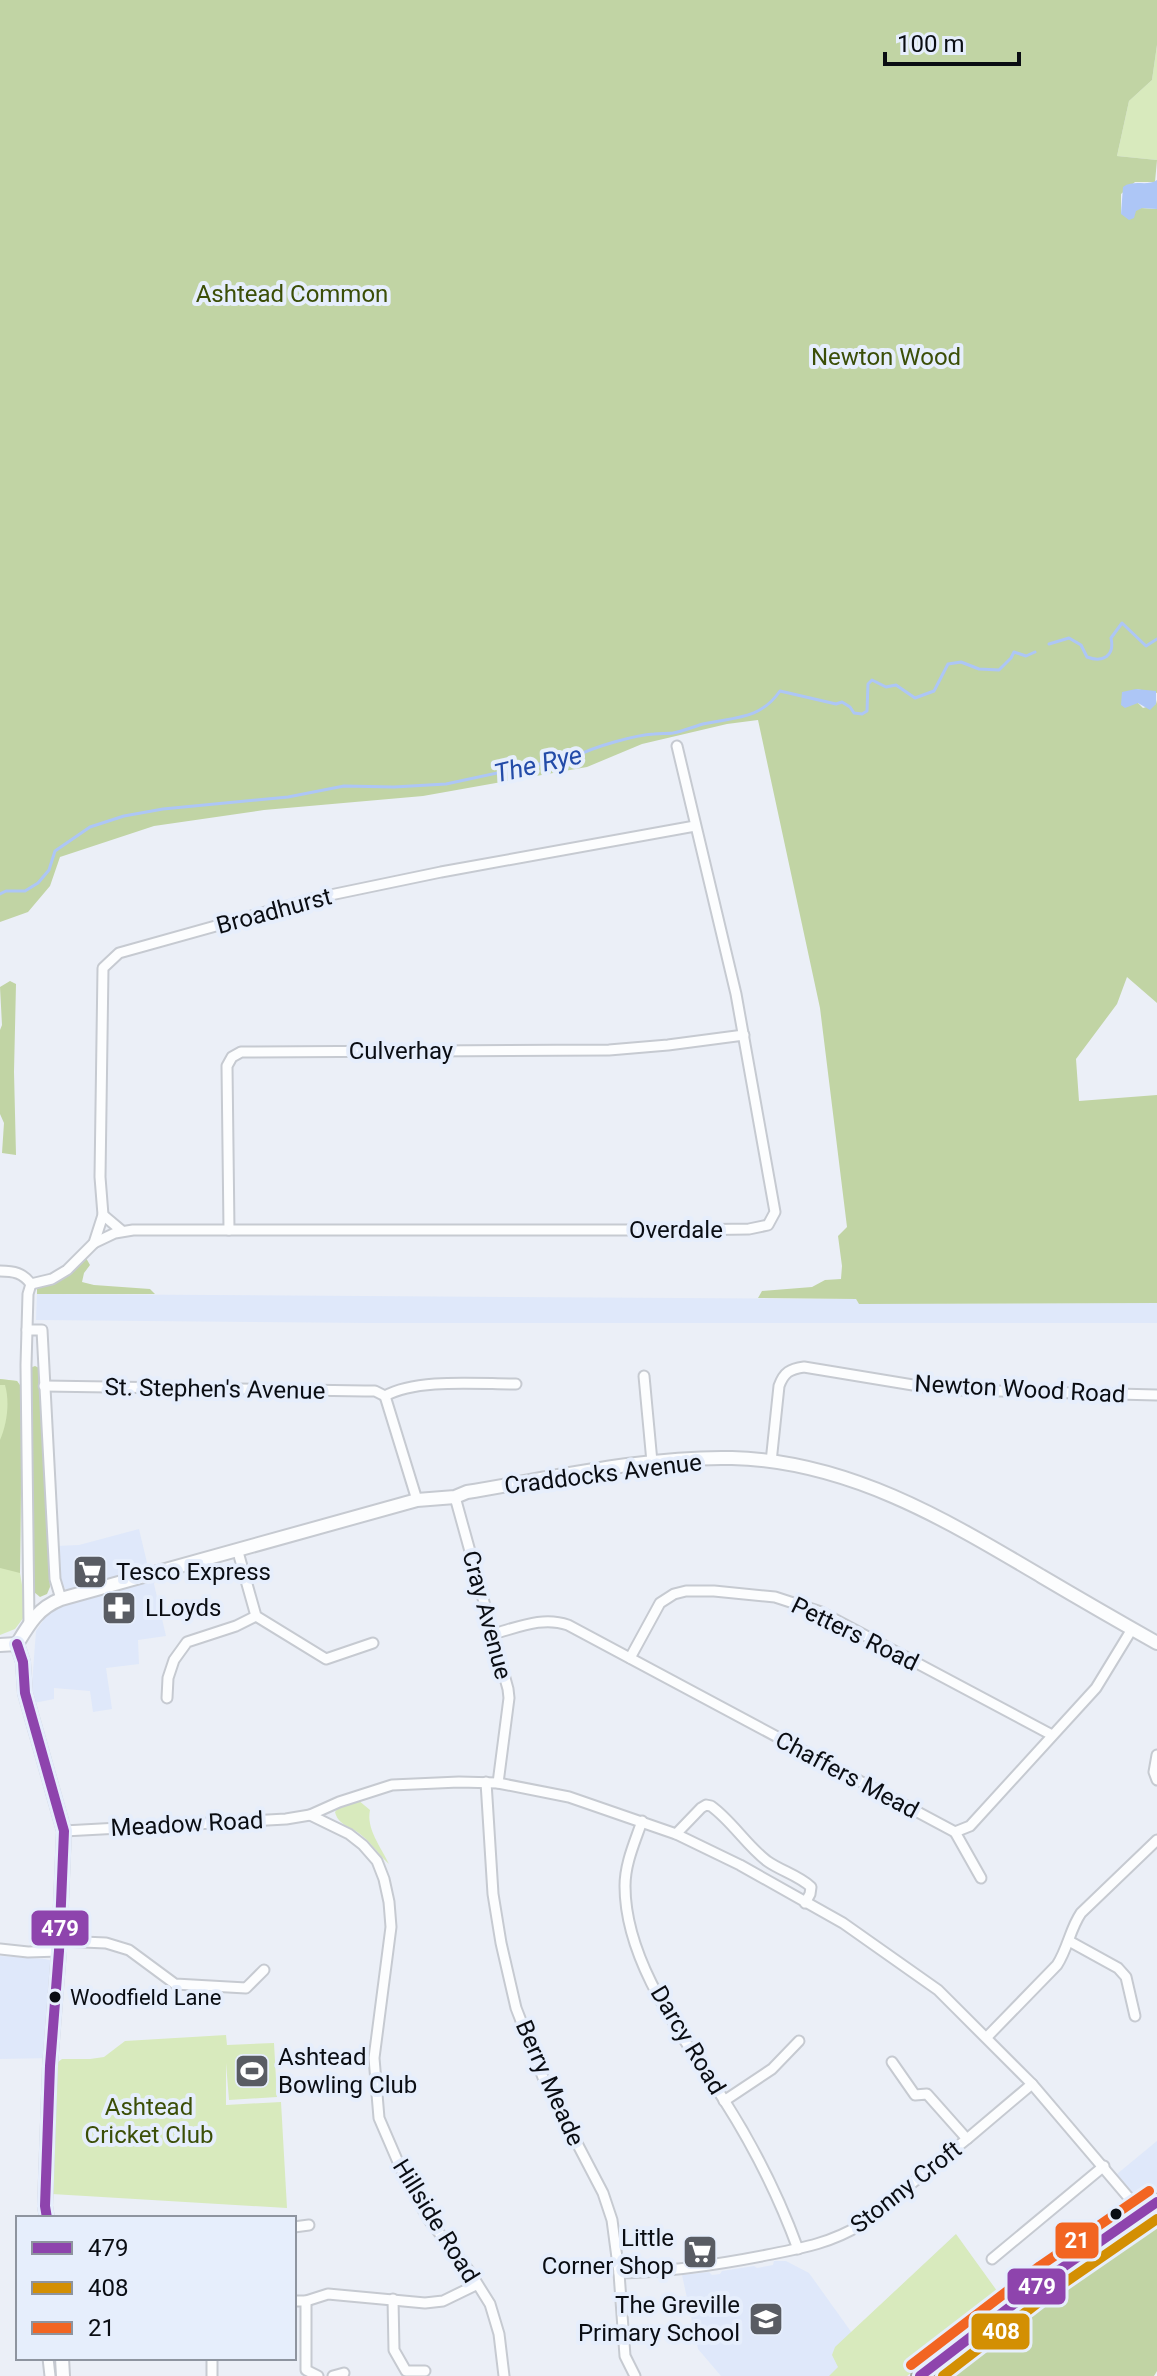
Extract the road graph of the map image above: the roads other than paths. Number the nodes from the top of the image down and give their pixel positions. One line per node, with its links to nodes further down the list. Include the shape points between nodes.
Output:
1 (677, 746): 2 (street, Overdale)
2 (695, 826): 3 (street, Overdale); 4 (street, Broadhurst, via 316,898 119,953 103,968)
3 (744, 1035): 5 (street, Culverhay, via 609,1050 241,1052 227,1066); 5 (street, Overdale, via 775,1212 761,1228)
4 (103, 1215): 6 (street); 7 (street, Broadhurst)
5 (229, 1230): 6 (street, Overdale)
6 (122, 1231): 7 (street, Overdale)
7 (94, 1243): 9 (street, Broadhurst, via 67,1270)
8 (0, 1271): 9 (street, via 16,1272)
9 (31, 1284): 10 (street)
10 (27, 1330): 13 (street, via 42,1330); 21 (street)
11 (644, 1376): 16 (street)
12 (516, 1384): 15 (street, St. Stephen's Avenue, via 420,1385)
13 (44, 1386): 15 (street, St. Stephen's Avenue, via 375,1391); 22 (street, via 55,1579)
14 (1157, 1395): 17 (street, Newton Wood Road, via 962,1390 792,1369 779,1386)
15 (385, 1396): 19 (street)
16 (652, 1462): 17 (street, Craddocks Avenue); 18 (street, Craddocks Avenue)
17 (771, 1462): 26 (street, Craddocks Avenue, via 853,1481 919,1507)
18 (455, 1497): 19 (street, Craddocks Avenue); 27 (street, Cray Avenue)
19 (417, 1500): 20 (street, Craddocks Avenue)
20 (238, 1552): 22 (street, Craddocks Avenue); 24 (street)
21 (29, 1590): 23 (street); 25 (street)
22 (61, 1599): 23 (street, Craddocks Avenue)
23 (44, 1607): 25 (street, Craddocks Avenue)
24 (256, 1616): 29 (street, via 326,1659); 33 (street, via 187,1642 174,1660)
25 (29, 1624): 30 (street)
26 (1132, 1629): 28 (street, Craddocks Avenue); 34 (street, via 1096,1688)
27 (493, 1634): 32 (street, Chaffers Mead, via 553,1620); 38 (street, Cray Avenue, via 509,1698)
28 (1156, 1642)
29 (373, 1643)
30 (17, 1644): 31 (street); 41 (street, via 25,1693)
31 (0, 1645)
32 (630, 1658): 34 (street, Petters Road, via 660,1603 674,1594 714,1591 775,1597 821,1612); 42 (street, Chaffers Mead)
33 (167, 1698)
34 (1052, 1735): 42 (street, via 970,1826)
35 (1157, 1755): 36 (street)
36 (1157, 1780)
37 (486, 1782): 38 (street, Meadow Road); 39 (street, Meadow Road, via 392,1785); 66 (street, Berry Meade, via 493,1894 516,2008 544,2080 603,2193)
38 (498, 1783): 40 (street, Meadow Road, via 569,1797)
39 (310, 1815): 41 (street, Meadow Road); 67 (street, Hillside Road, via 363,1845 384,1879 391,1927 374,2058 379,2118 409,2185)
40 (642, 1821): 43 (street, Meadow Road); 56 (street, Darcy Road, via 625,1873 626,1905 637,1949 670,2018)
41 (64, 1831): 48 (street)
42 (955, 1832): 45 (street)
43 (676, 1834): 46 (street, Meadow Road); 46 (street, via 701,1808 711,1806 769,1863 811,1887)
44 (1157, 1840): 47 (street, via 1081,1913)
45 (981, 1878)
46 (805, 1903): 52 (street, Meadow Road, via 843,1923 938,1990)
47 (1069, 1941): 51 (street, via 1126,1977); 52 (street, via 1057,1965)
48 (60, 1946): 49 (street, via 28,1952); 50 (street, via 106,1943 129,1950 175,1984 246,1988); 61 (street, via 50,2066)
49 (0, 1949)
50 (264, 1970)
51 (1135, 2016)
52 (987, 2037): 55 (street, Meadow Road)
53 (799, 2041): 56 (street, via 772,2069)
54 (892, 2062): 57 (street, via 915,2095 927,2094)
55 (1032, 2084): 57 (street, Stonny Croft); 58 (street, Meadow Road)
56 (724, 2101): 64 (street, Darcy Road, via 772,2186)
57 (967, 2139): 64 (street, Stonny Croft, via 860,2225)
58 (1104, 2166): 60 (street, Meadow Road); 65 (street)
59 (1157, 2202): 60 (highway)
60 (1141, 2212): 75 (highway)
61 (47, 2216)
62 (309, 2225): 63 (street)
63 (296, 2227)
64 (798, 2249): 66 (street, Stonny Croft, via 724,2264)
65 (992, 2259)
66 (619, 2273): 74 (street, Berry Meade, via 625,2356)
67 (476, 2285): 68 (street, via 443,2301); 73 (street, Hillside Road, via 495,2314)
68 (393, 2299): 70 (street, via 328,2294); 71 (street, via 394,2350 406,2371)
69 (296, 2301): 70 (street)
70 (306, 2301): 72 (street, via 306,2370)
71 (425, 2371)
72 (318, 2376)
73 (504, 2376)
74 (635, 2376)
75 (920, 2376)

